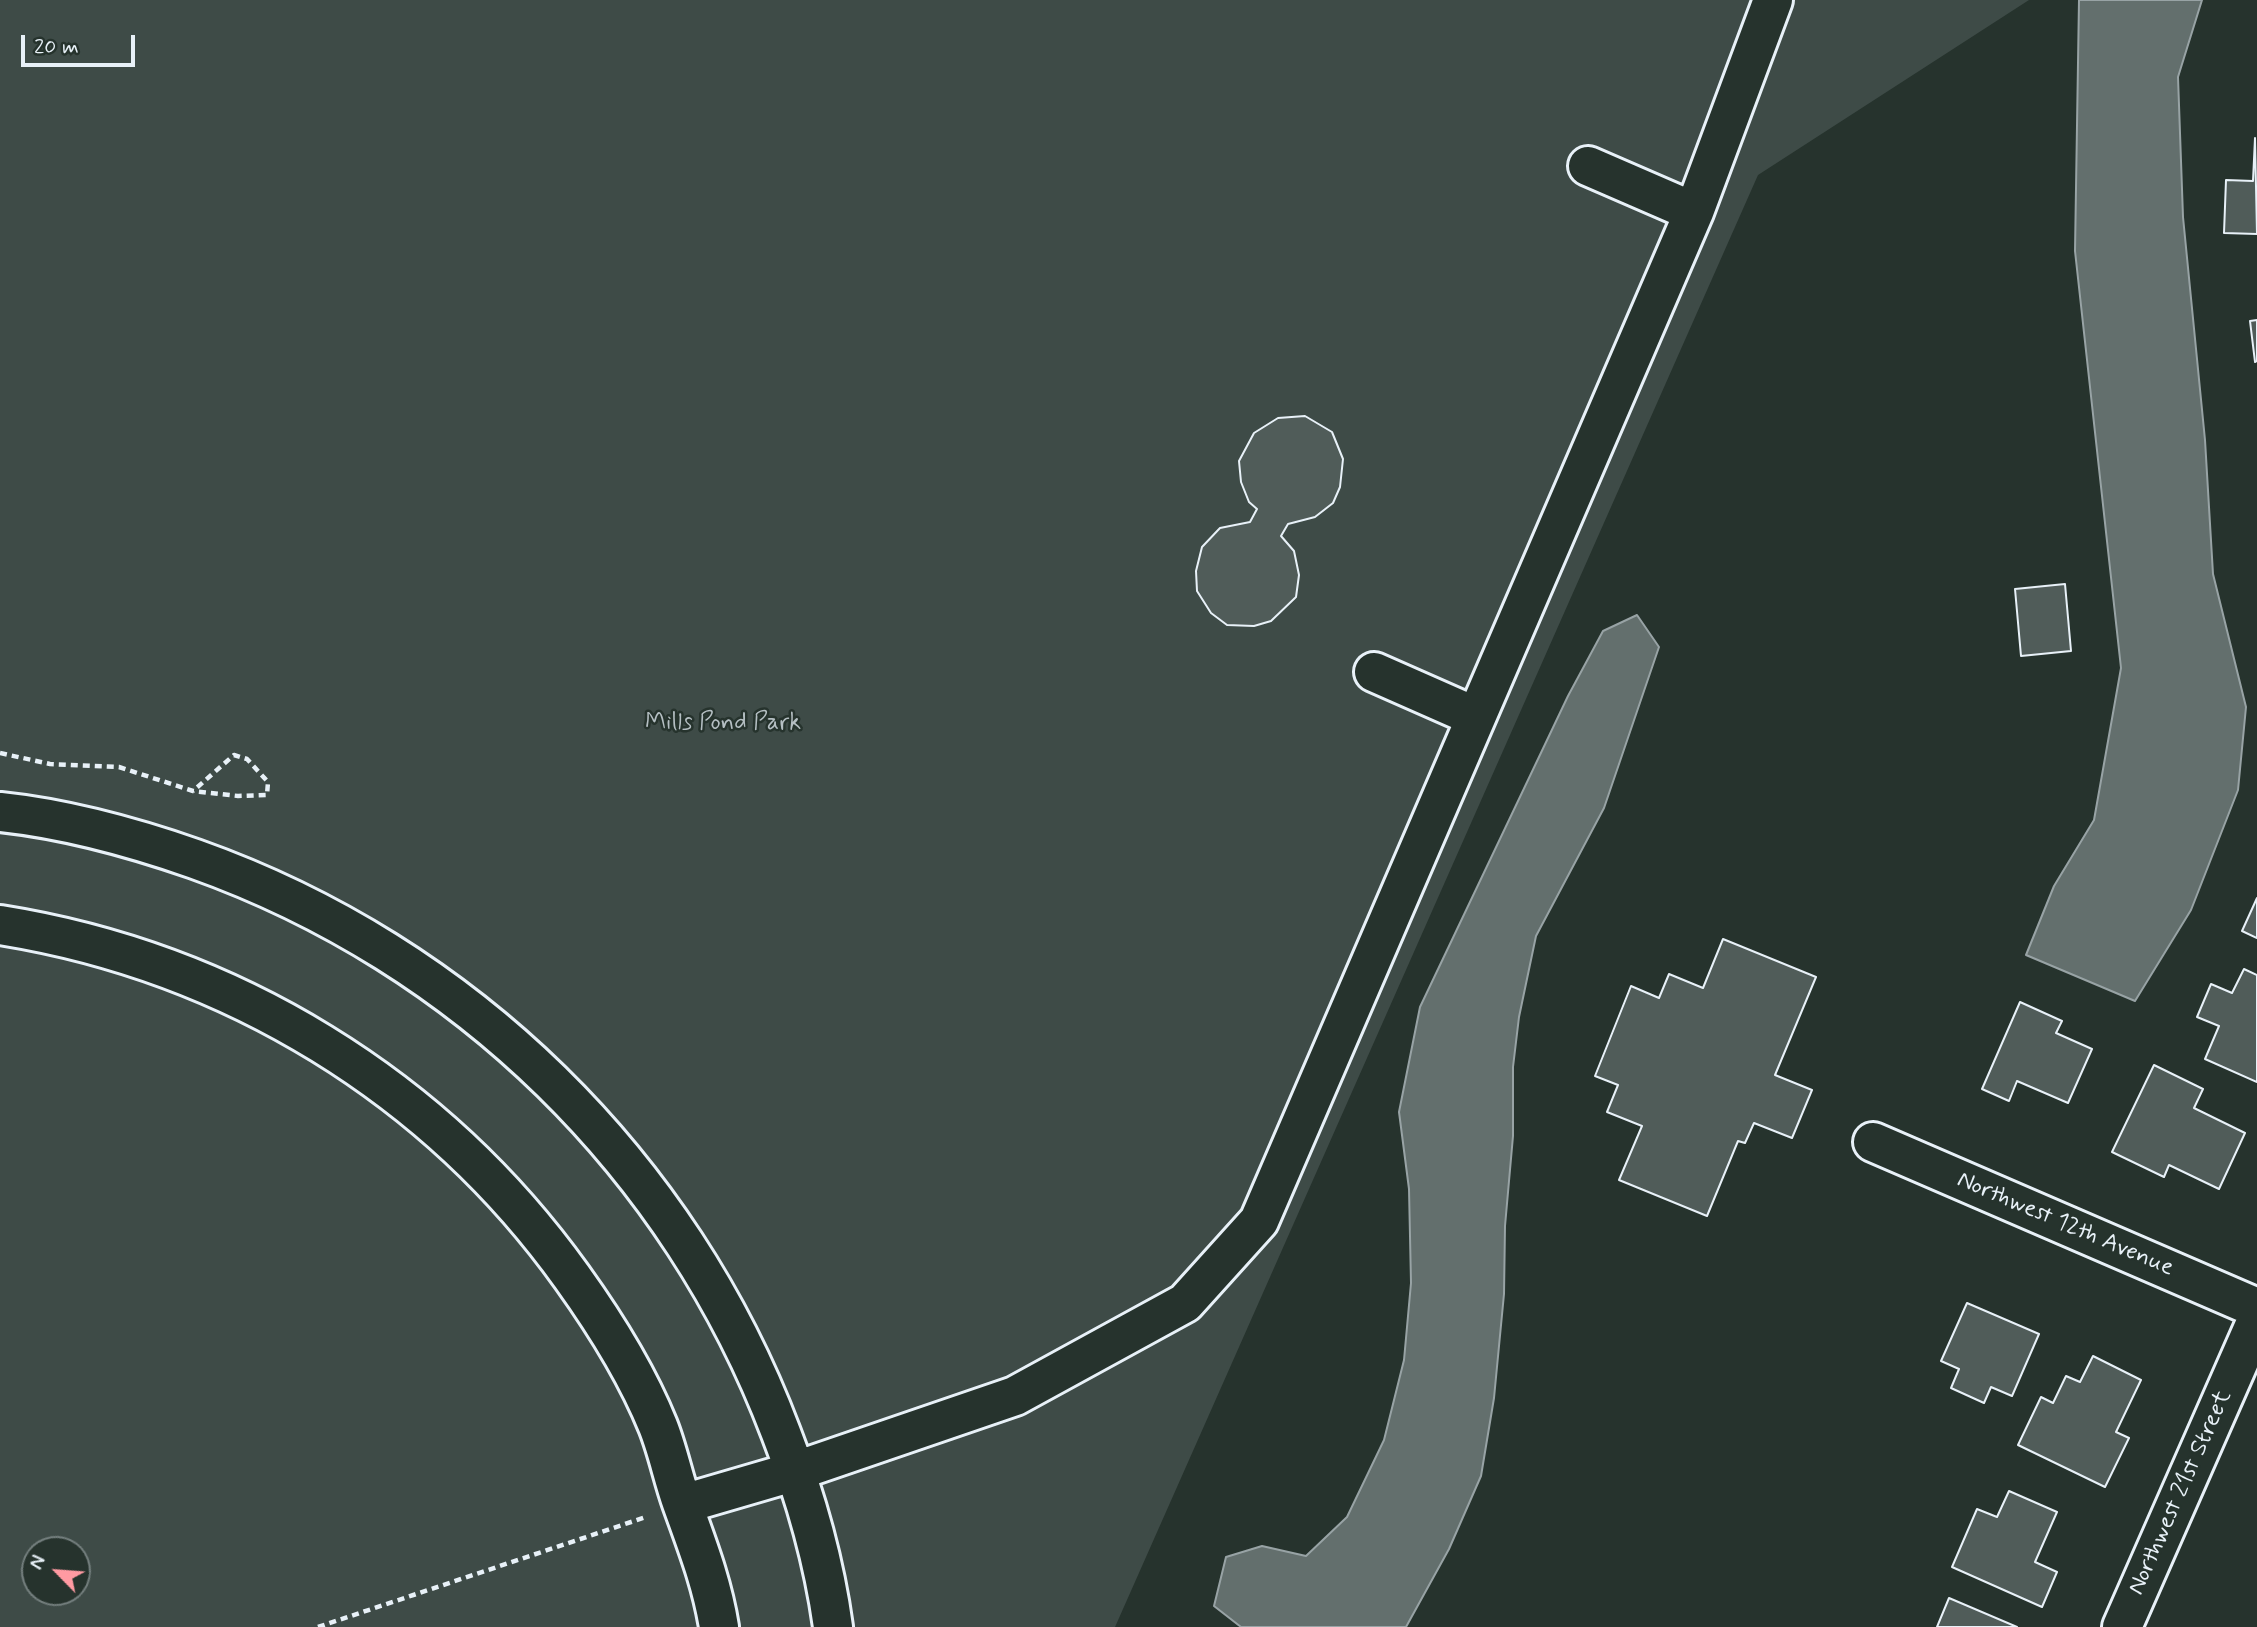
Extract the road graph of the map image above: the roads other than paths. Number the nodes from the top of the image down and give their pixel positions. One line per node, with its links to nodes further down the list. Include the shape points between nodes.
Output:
1 (1774, 4): 3 (street)
2 (1588, 166): 3 (street)
3 (1694, 212): 5 (street)
4 (1374, 672): 5 (street)
5 (1476, 717): 11 (street, via 1259,1221 1204,1282 1185,1303 1015,1396)
6 (0, 813): 11 (street, via 89,828 235,874 373,942 498,1030 607,1138 691,1251 736,1329)
7 (0, 925): 12 (street, via 141,959 273,1014 394,1092 449,1137 523,1214 589,1300 626,1361 657,1426)
8 (1873, 1142): 9 (street, Northwest 12th Avenue)
9 (2257, 1308)
10 (2257, 1320): 15 (street, Northwest 21st Street)
11 (796, 1471): 12 (street); 14 (street)
12 (682, 1504): 13 (street, via 704,1557)
13 (719, 1627)
14 (832, 1627)
15 (2122, 1627)

